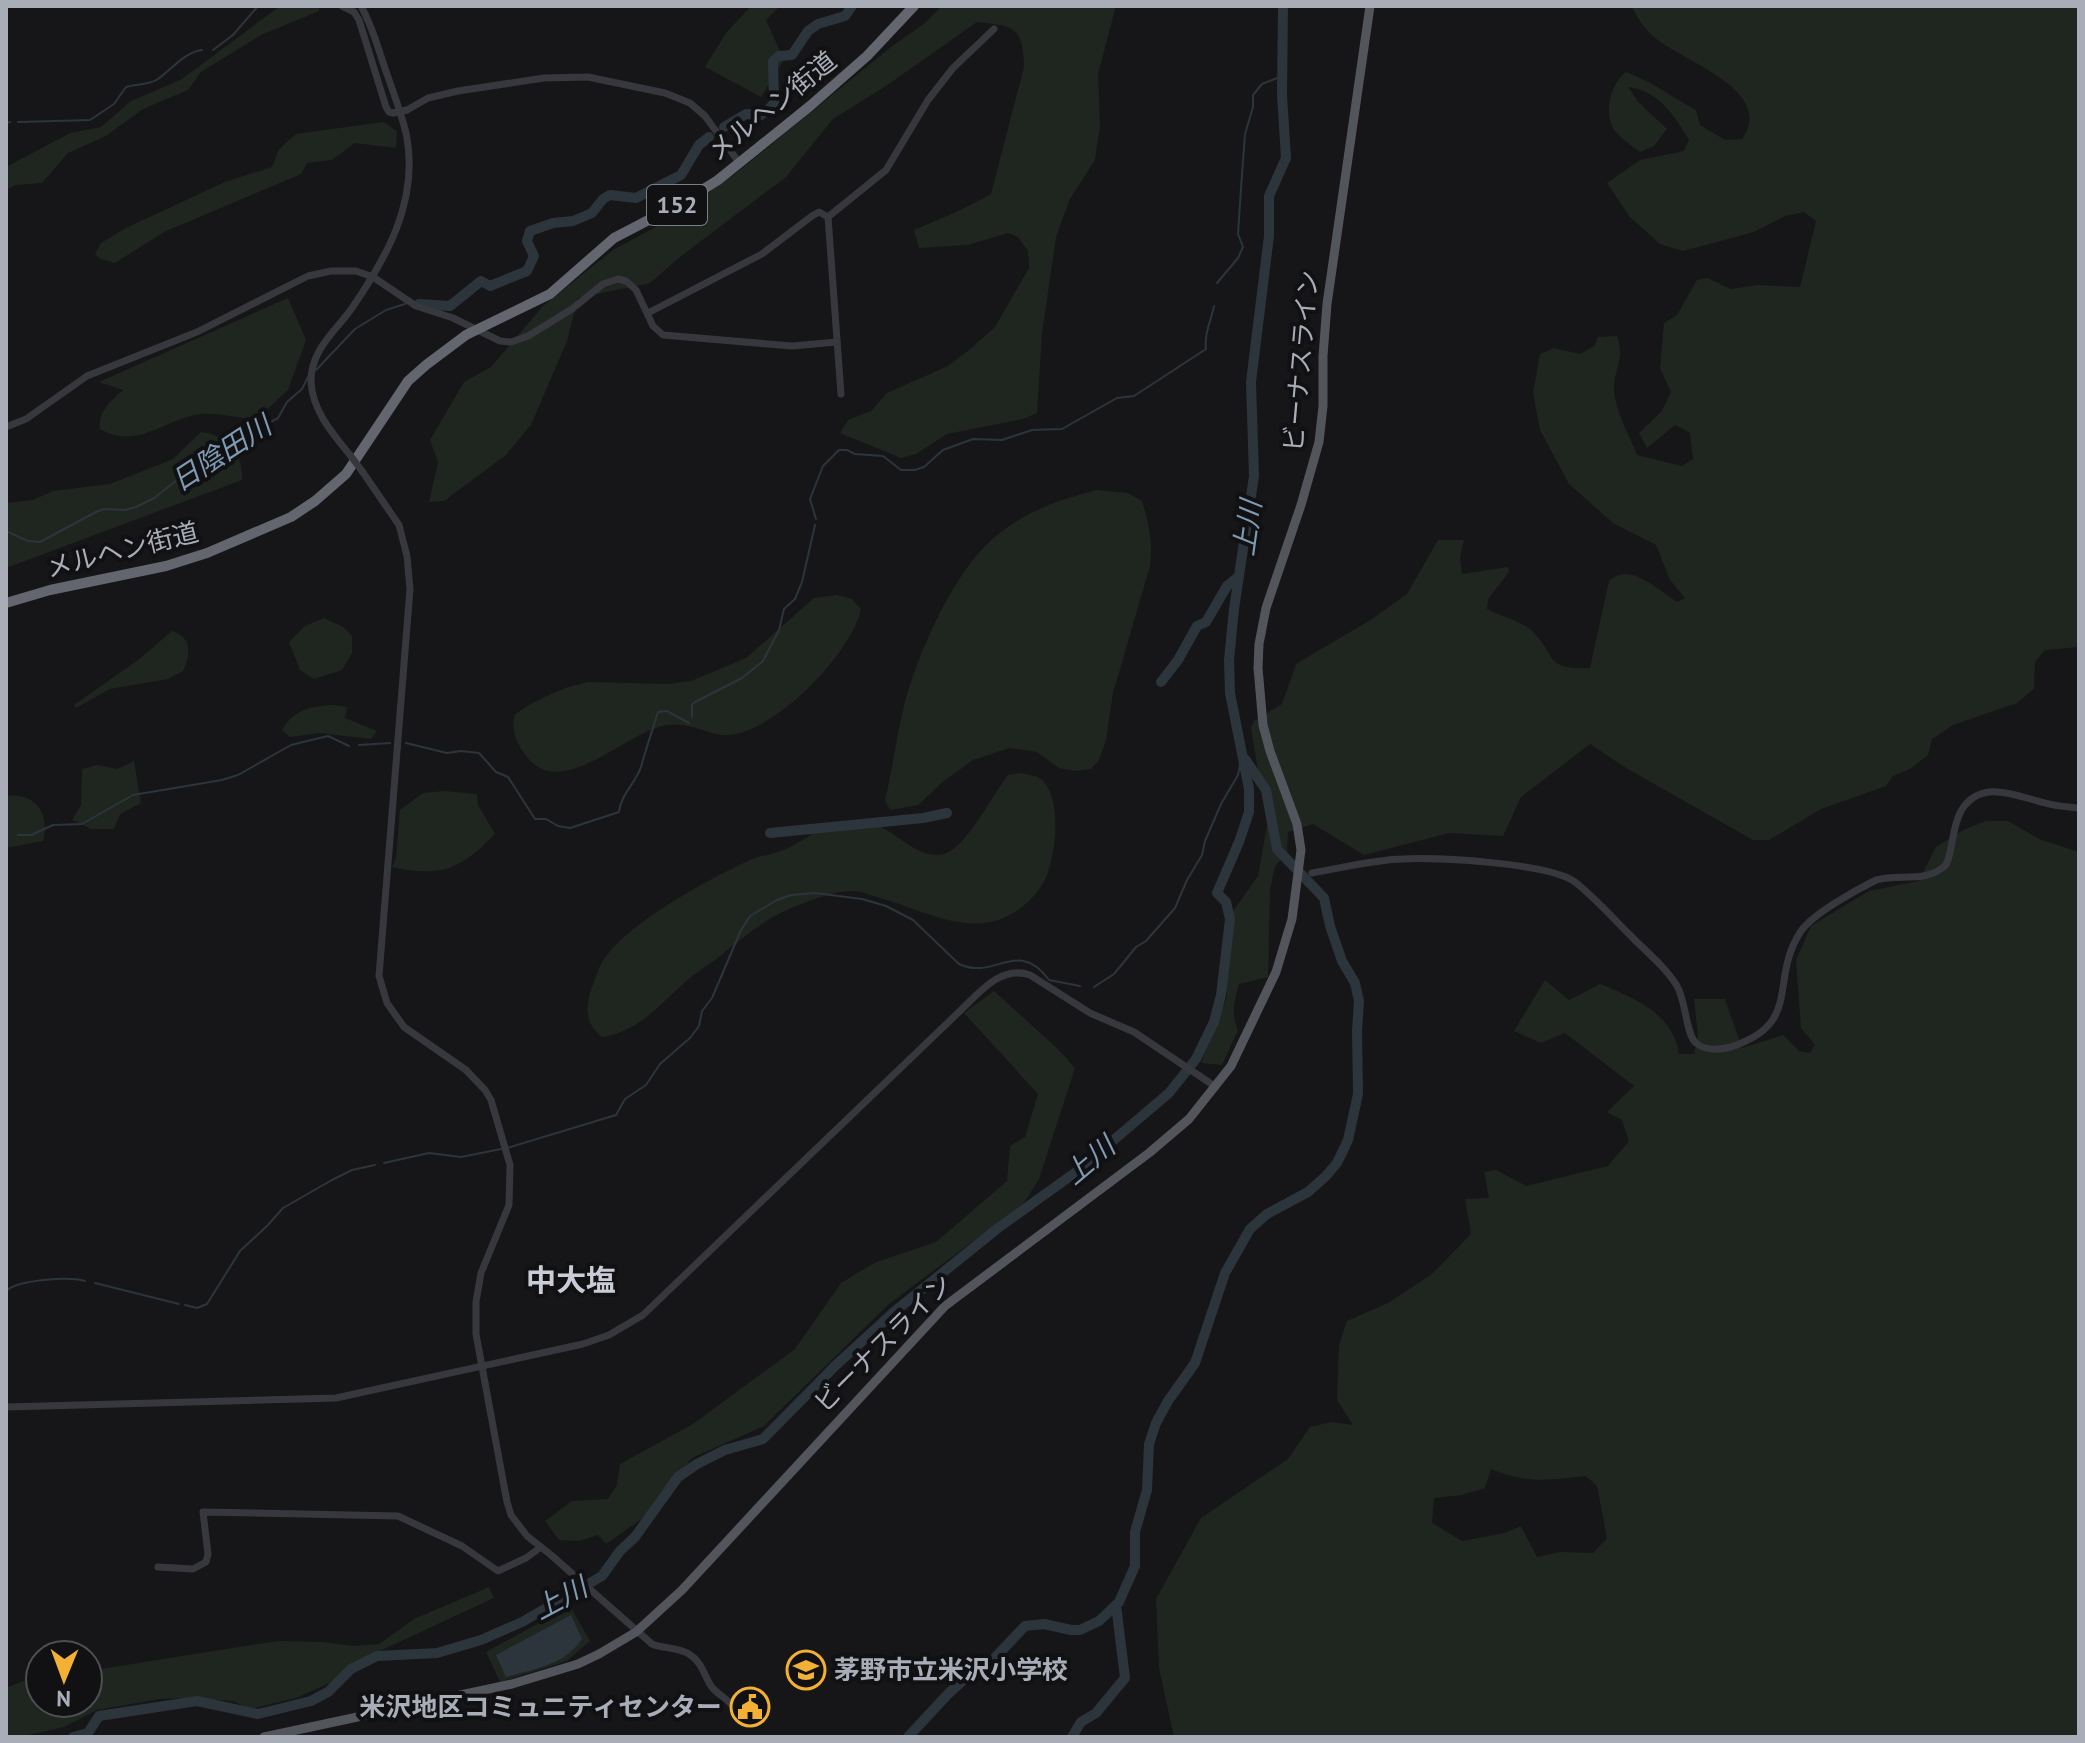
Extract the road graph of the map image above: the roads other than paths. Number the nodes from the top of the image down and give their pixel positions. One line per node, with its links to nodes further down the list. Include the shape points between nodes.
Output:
1 (342, 6): 6 (street, bridge, via 359,20 389,112 407,110 428,98 513,82 566,76 617,82 690,103)
2 (361, 6): 8 (street, via 397,101 409,152 404,209)
3 (914, 6): 6 (highway, メルヘン街道 / 152, via 867,56)
4 (1370, 6): 17 (main road, ビーナスライン, via 1327,304 1321,429 1259,644 1263,725 1301,850 1292,919 1276,972 1231,1066)
5 (994, 29): 7 (street, via 928,100 886,170)
6 (738, 161): 10 (highway, メルヘン街道 / 152, via 701,192 614,238 550,294)
7 (828, 217): 9 (street, via 819,212 762,254); 11 (street)
8 (373, 277): 10 (street, via 416,306); 13 (street, via 345,270 308,276 197,332 87,376); 18 (street, bridge, via 320,348 311,380 325,421 393,514 407,556 410,589 379,976 393,1015 404,1027 466,1070 485,1090 510,1165 509,1205 481,1273 476,1302)
9 (648, 313): 10 (street, via 636,290 626,281 611,279 528,336 500,341); 11 (street, via 663,335 792,346)
10 (477, 330): 14 (highway, メルヘン街道 / 152, via 408,381 346,474 291,517 166,566)
11 (837, 342): 12 (street)
12 (841, 394)
13 (6, 427)
14 (6, 603)
15 (2079, 808): 16 (street, via 1996,791 1980,793 1962,810 1946,865 1928,877 1876,880 1815,918 1789,955 1782,1002 1771,1023 1756,1036 1719,1049 1706,1049 1691,1036 1682,996 1670,974 1573,880 1560,874 1420,858)
16 (1312, 873)
17 (1213, 1085): 18 (street, via 1134,1032 1090,1013 1030,975 1006,974 961,1010 643,1315 596,1340); 22 (main road, ビーナスライン, via 1172,1135 945,1306 682,1590)
18 (482, 1365): 19 (street, via 336,1398); 20 (street, via 507,1502 517,1525)
19 (6, 1407)
20 (541, 1547): 21 (street, via 498,1571 462,1546 398,1516 203,1512 206,1562 193,1569); 22 (street)
21 (158, 1567)
22 (636, 1632): 23 (street, via 664,1649 689,1653 712,1689); 24 (main road, ビーナスライン, via 578,1664 524,1681)
23 (730, 1703)
24 (264, 1737)

